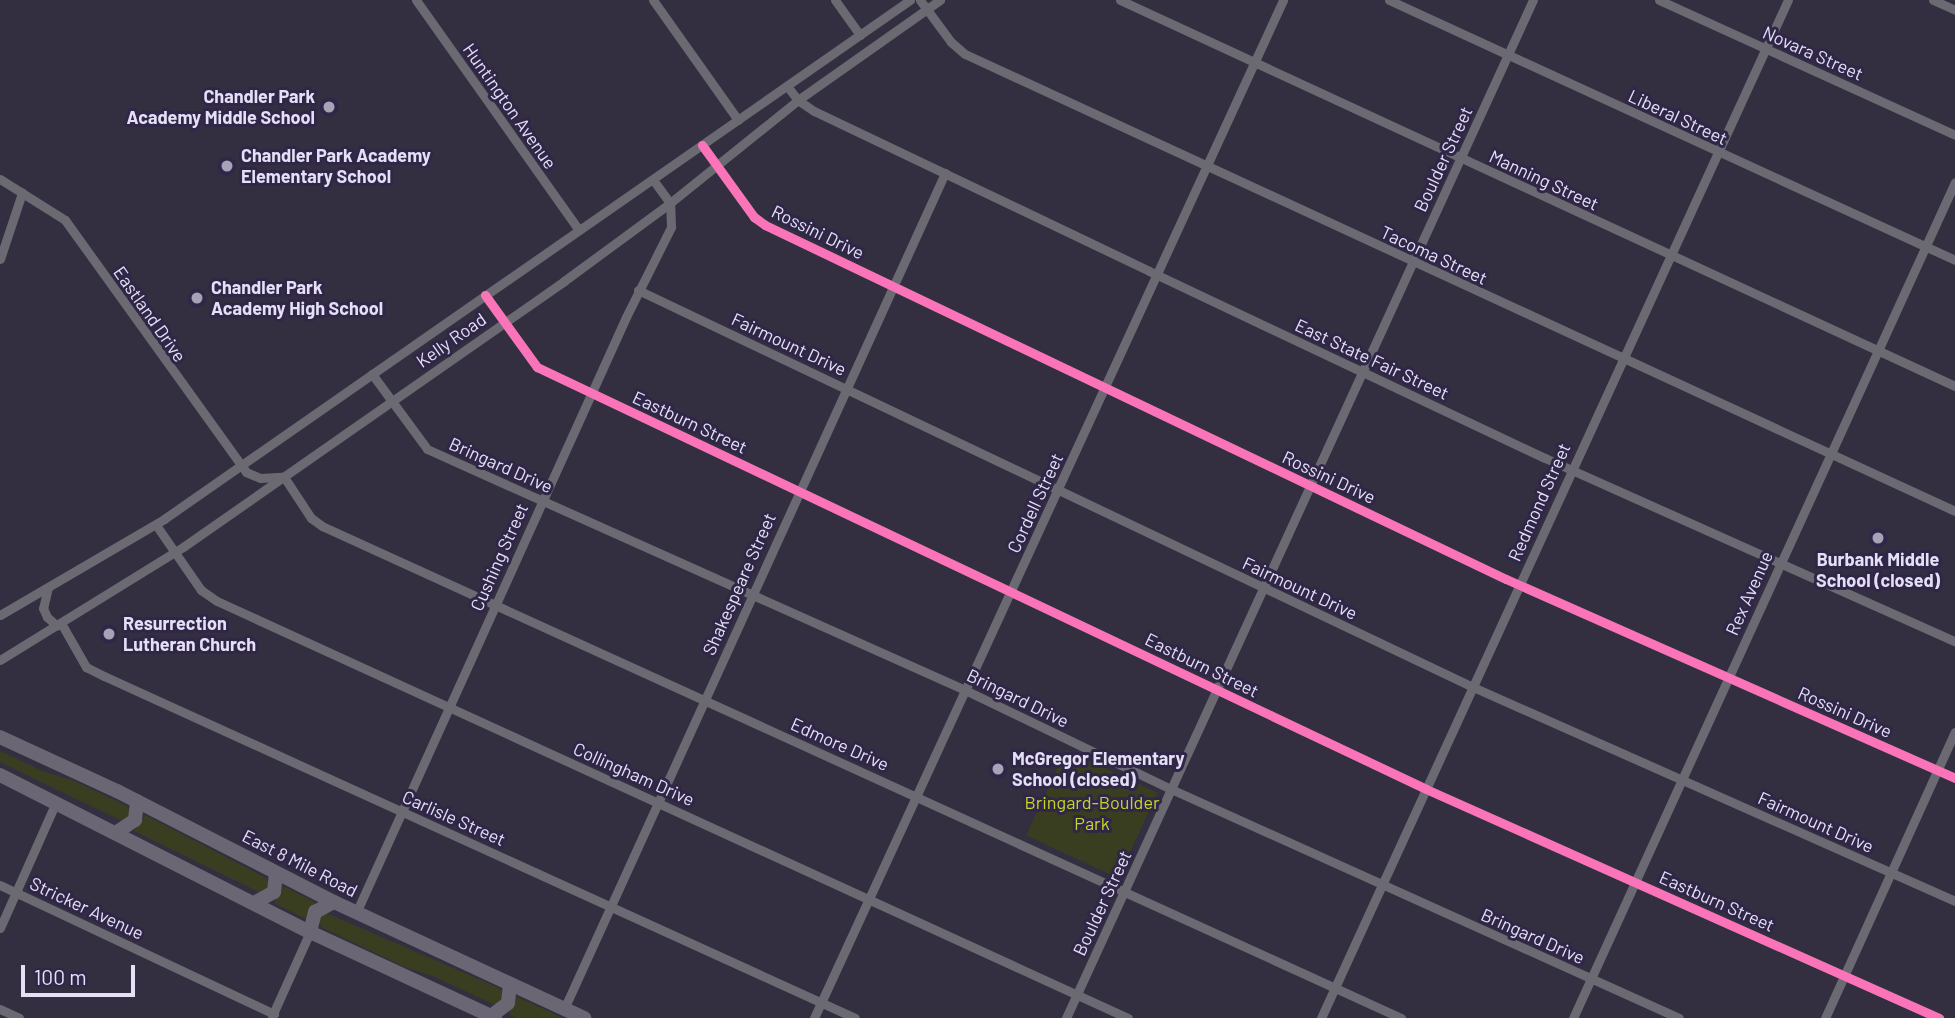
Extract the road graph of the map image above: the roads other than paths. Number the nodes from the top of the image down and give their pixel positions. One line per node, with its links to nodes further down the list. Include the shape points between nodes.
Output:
1 (416, 0): 35 (street, Huntington Avenue)
2 (653, 0): 22 (street)
3 (835, 0): 16 (street)
4 (910, 0): 16 (street, Kelly Road)
5 (920, 0): 14 (street, Tacoma Street)
6 (940, 0): 14 (street, Kelly Road)
7 (1120, 0): 19 (street, Manning Street)
8 (1283, 0): 19 (street, Cordell Street)
9 (1389, 0): 18 (street, Liberal Street)
10 (1533, 0): 18 (street, Boulder Street)
11 (1659, 0): 17 (street, Novara Street)
12 (1788, 0): 17 (street, Redmond Street)
13 (1933, 0): 15 (street)
14 (926, 9): 21 (street, Kelly Road); 27 (street, Tacoma Street, via 965,54)
15 (1955, 10)
16 (860, 35): 20 (street, Kelly Road)
17 (1765, 49): 23 (street, Novara Street); 25 (street, Redmond Street)
18 (1508, 55): 25 (street, Liberal Street); 26 (street, Boulder Street)
19 (1254, 63): 26 (street, Manning Street); 27 (street, Cordell Street)
20 (787, 86): 21 (street, East State Fair Street); 22 (street, Kelly Road)
21 (798, 100): 28 (street, Kelly Road); 29 (street, East State Fair Street)
22 (738, 120): 24 (street, Kelly Road)
23 (1955, 135)
24 (702, 145): 28 (street, Rossini Drive); 31 (street, Kelly Road)
25 (1718, 152): 36 (street, Liberal Street); 37 (street, Redmond Street)
26 (1460, 159): 37 (street, Manning Street); 40 (street, Boulder Street)
27 (1206, 166): 40 (street, Tacoma Street); 41 (street, Cordell Street)
28 (716, 167): 34 (street, Kelly Road); 42 (street, Rossini Drive, via 760,222)
29 (945, 173): 41 (street, East State Fair Street); 42 (street, Shakespeare Street)
30 (0, 178): 33 (street, Eastland Drive)
31 (653, 180): 34 (street); 35 (street, Kelly Road)
32 (1955, 182): 36 (street, Rex Avenue)
33 (22, 193): 38 (street); 56 (street, Eastland Drive, via 65,220)
34 (670, 203): 43 (street, Cushing Street, via 671,227); 45 (street, Kelly Road)
35 (579, 230): 44 (street, Kelly Road)
36 (1925, 246): 39 (street, Liberal Street); 46 (street, Rex Avenue)
37 (1670, 256): 46 (street, Manning Street); 47 (street, Redmond Street)
38 (0, 259)
39 (1955, 260)
40 (1413, 262): 47 (street, Tacoma Street); 48 (street, Boulder Street)
41 (1157, 275): 48 (street, East State Fair Street); 52 (street, Cordell Street)
42 (892, 286): 51 (street, Shakespeare Street); 52 (street, Rossini Drive)
43 (638, 290): 51 (street, Fairmount Drive); 53 (street, Cushing Street)
44 (485, 295): 45 (street, Eastburn Street); 49 (street, Kelly Road)
45 (504, 323): 53 (street, Eastburn Street, via 534,365); 54 (street, Kelly Road)
46 (1878, 350): 50 (street, Manning Street); 55 (street, Rex Avenue)
47 (1622, 359): 55 (street, Tacoma Street); 57 (street, Redmond Street)
48 (1362, 372): 57 (street, East State Fair Street); 59 (street, Boulder Street)
49 (372, 374): 54 (street, Bringard Drive); 56 (street, Kelly Road)
50 (1955, 386)
51 (846, 388): 60 (street, Fairmount Drive); 61 (street, Shakespeare Street)
52 (1106, 388): 59 (street, Rossini Drive); 60 (street, Cordell Street)
53 (591, 393): 61 (street, Eastburn Street); 62 (street, Cushing Street)
54 (391, 402): 58 (street, Kelly Road); 62 (street, Bringard Drive, via 427,449)
55 (1830, 455): 63 (street, Tacoma Street); 66 (street, Rex Avenue)
56 (240, 466): 58 (street, via 255,477); 64 (street, Kelly Road)
57 (1571, 469): 66 (street, East State Fair Street); 67 (street, Redmond Street)
58 (284, 477): 65 (street, Kelly Road); 72 (street, Edmore Drive, via 314,521)
59 (1310, 486): 67 (street, Rossini Drive); 69 (street, Boulder Street)
60 (1059, 490): 69 (street, Fairmount Drive); 70 (street, Cordell Street)
61 (798, 491): 70 (street, Eastburn Street); 71 (street, Shakespeare Street)
62 (542, 501): 71 (street, Bringard Drive); 72 (street, Cushing Street)
63 (1955, 511)
64 (156, 524): 65 (street, Collingham Drive); 68 (street, Kelly Road)
65 (175, 552): 74 (street, Kelly Road); 82 (street, Collingham Drive, via 210,597)
66 (1779, 562): 75 (street, East State Fair Street); 77 (street, Rex Avenue)
67 (1518, 584): 77 (street, Rossini Drive); 78 (street, Redmond Street)
68 (48, 587): 73 (street, Kelly Road); 74 (street, Carlisle Street, via 44,612)
69 (1263, 588): 78 (street, Fairmount Drive); 80 (street, Boulder Street)
70 (1011, 591): 79 (street, Cordell Street); 80 (street, Eastburn Street)
71 (751, 595): 79 (street, Bringard Drive); 81 (street, Shakespeare Street)
72 (495, 604): 81 (street, Edmore Drive); 82 (street, Cushing Street)
73 (0, 615)
74 (59, 624): 76 (street, Kelly Road); 95 (street, Carlisle Street, via 86,667)
75 (1955, 642)
76 (0, 660)
77 (1727, 678): 85 (street, Rossini Drive); 87 (street, Rex Avenue)
78 (1473, 687): 87 (street, Fairmount Drive); 90 (street, Redmond Street)
79 (965, 690): 89 (street, Bringard Drive); 91 (street, Cordell Street)
80 (1216, 690): 89 (street, Boulder Street); 90 (street, Eastburn Street)
81 (704, 699): 91 (street, Edmore Drive); 94 (street, Shakespeare Street)
82 (449, 708): 94 (street, Collingham Drive); 95 (street, Cushing Street)
83 (1955, 732): 85 (street)
84 (1, 739): 92 (highway, East 8 Mile Road)
85 (1937, 771): 88 (street, Rossini Drive); 98 (street)
86 (0, 775): 93 (highway)
87 (1681, 779): 98 (street, Fairmount Drive); 99 (street, Rex Avenue)
88 (1955, 779)
89 (1171, 789): 101 (street, Bringard Drive); 103 (street, Boulder Street)
90 (1426, 789): 99 (street, Eastburn Street); 101 (street, Redmond Street)
91 (915, 795): 103 (street, Edmore Drive); 104 (street, Cordell Street)
92 (137, 801): 96 (highway, via 135,820); 97 (highway, East 8 Mile Road)
93 (56, 802): 96 (highway); 102 (street)
94 (658, 802): 104 (street, Collingham Drive); 108 (street, Shakespeare Street)
95 (402, 812): 108 (street, Carlisle Street); 109 (street, Cushing Street)
96 (117, 832): 107 (highway)
97 (276, 873): 106 (highway, East 8 Mile Road); 107 (highway, via 274,892)
98 (1891, 873): 105 (street, Fairmount Drive); 112 (street)
99 (1636, 883): 112 (street, Eastburn Street); 113 (street, Rex Avenue)
100 (0, 885): 102 (street, Stricker Avenue)
101 (1382, 886): 113 (street, Bringard Drive); 115 (street, Redmond Street)
102 (16, 892): 110 (street); 120 (street, Stricker Avenue)
103 (1125, 892): 115 (street, Edmore Drive); 116 (street, Boulder Street)
104 (868, 899): 116 (street, Collingham Drive); 117 (street, Cordell Street)
105 (1955, 901)
106 (334, 902): 109 (highway, East 8 Mile Road); 111 (highway, via 315,912)
107 (254, 903): 111 (highway)
108 (611, 906): 117 (street, Carlisle Street); 119 (street, Shakespeare Street)
109 (356, 913): 114 (highway, East 8 Mile Road)
110 (0, 928)
111 (310, 932): 120 (street); 121 (highway)
112 (1845, 975): 132 (street); 133 (street, Eastburn Street)
113 (1592, 980): 130 (street, Rex Avenue); 131 (street, Bringard Drive)
114 (509, 984): 119 (highway, East 8 Mile Road); 121 (highway, via 508,1003)
115 (1335, 988): 128 (street, Redmond Street); 129 (street, Edmore Drive)
116 (1077, 995): 126 (street, Boulder Street); 127 (street, Collingham Drive)
117 (821, 1002): 124 (street, Cordell Street); 125 (street, Carlisle Street)
118 (0, 1009): 122 (street)
119 (564, 1009): 123 (highway, East 8 Mile Road)
120 (273, 1016)
121 (493, 1017)
122 (19, 1018)
123 (584, 1018)
124 (814, 1018)
125 (855, 1018)
126 (1066, 1018)
127 (1128, 1018)
128 (1321, 1018)
129 (1401, 1018)
130 (1573, 1018)
131 (1679, 1018)
132 (1825, 1018)
133 (1939, 1018)

